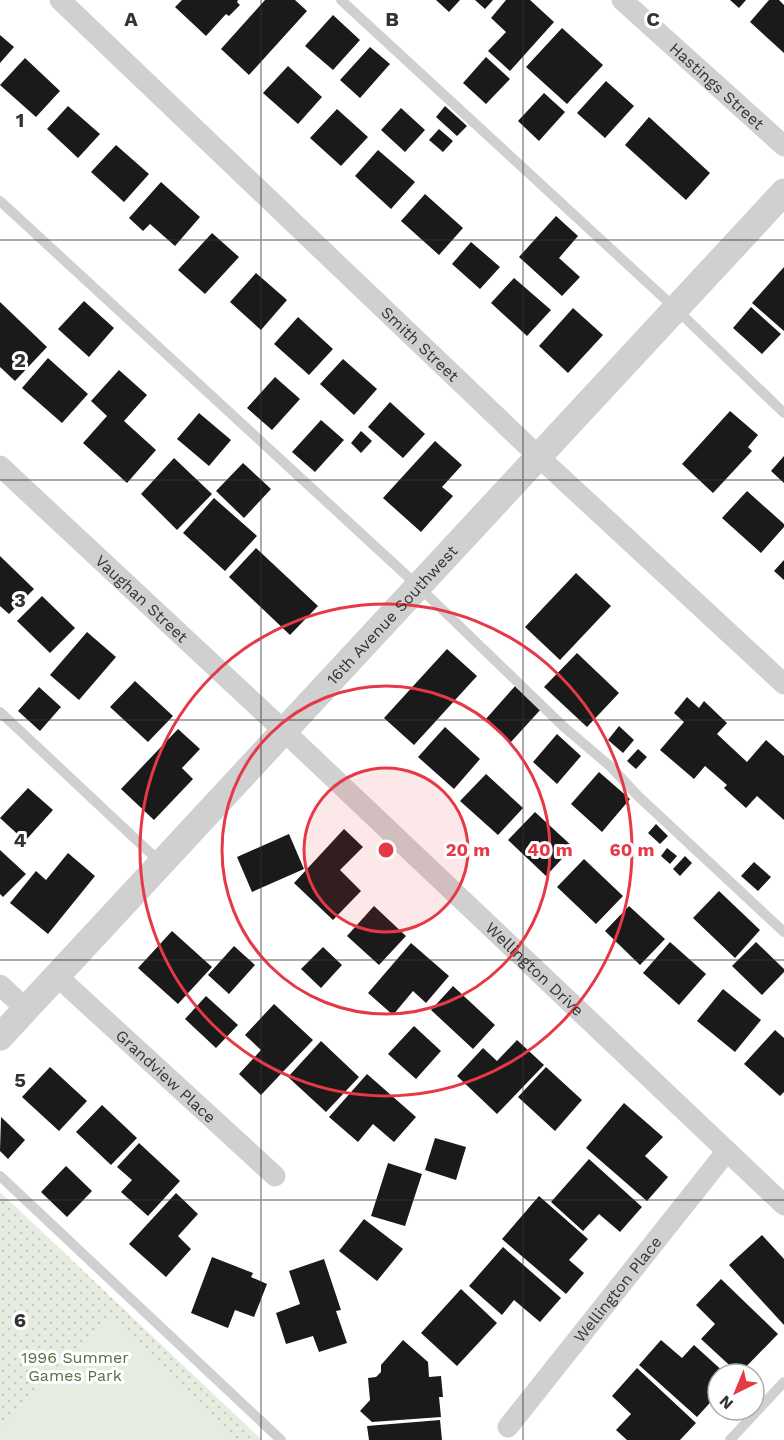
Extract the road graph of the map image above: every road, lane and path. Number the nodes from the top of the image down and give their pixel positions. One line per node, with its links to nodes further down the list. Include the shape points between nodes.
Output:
1 (60, 0): 9 (street, Smith Street)
2 (341, 0): 7 (lane)
3 (622, 0): 4 (street, Hastings Street)
4 (784, 146)
5 (784, 192): 7 (street, 16th Avenue Southwest)
6 (0, 201): 11 (lane)
7 (676, 309): 8 (lane); 9 (street, 16th Avenue Southwest)
8 (784, 413)
9 (538, 457): 11 (street, 16th Avenue Southwest); 12 (street, Smith Street)
10 (0, 466): 14 (street, Vaughan Street)
11 (418, 586): 14 (street, 16th Avenue Southwest); 16 (lane)
12 (784, 684)
13 (0, 712): 15 (lane)
14 (284, 731): 15 (street, 16th Avenue Southwest); 21 (street, Wellington Drive)
15 (161, 863): 17 (street, 16th Avenue Southwest)
16 (784, 932)
17 (57, 976): 19 (street, 16th Avenue Southwest); 23 (street, Grandview Place)
18 (0, 985): 19 (street)
19 (26, 1009): 20 (street, 16th Avenue Southwest)
20 (0, 1037)
21 (727, 1151): 24 (street, Wellington Drive); 26 (street, Wellington Place)
22 (0, 1176): 27 (lane)
23 (276, 1176)
24 (784, 1205)
25 (784, 1382): 28 (lane)
26 (508, 1427)
27 (281, 1440)
28 (730, 1440)

